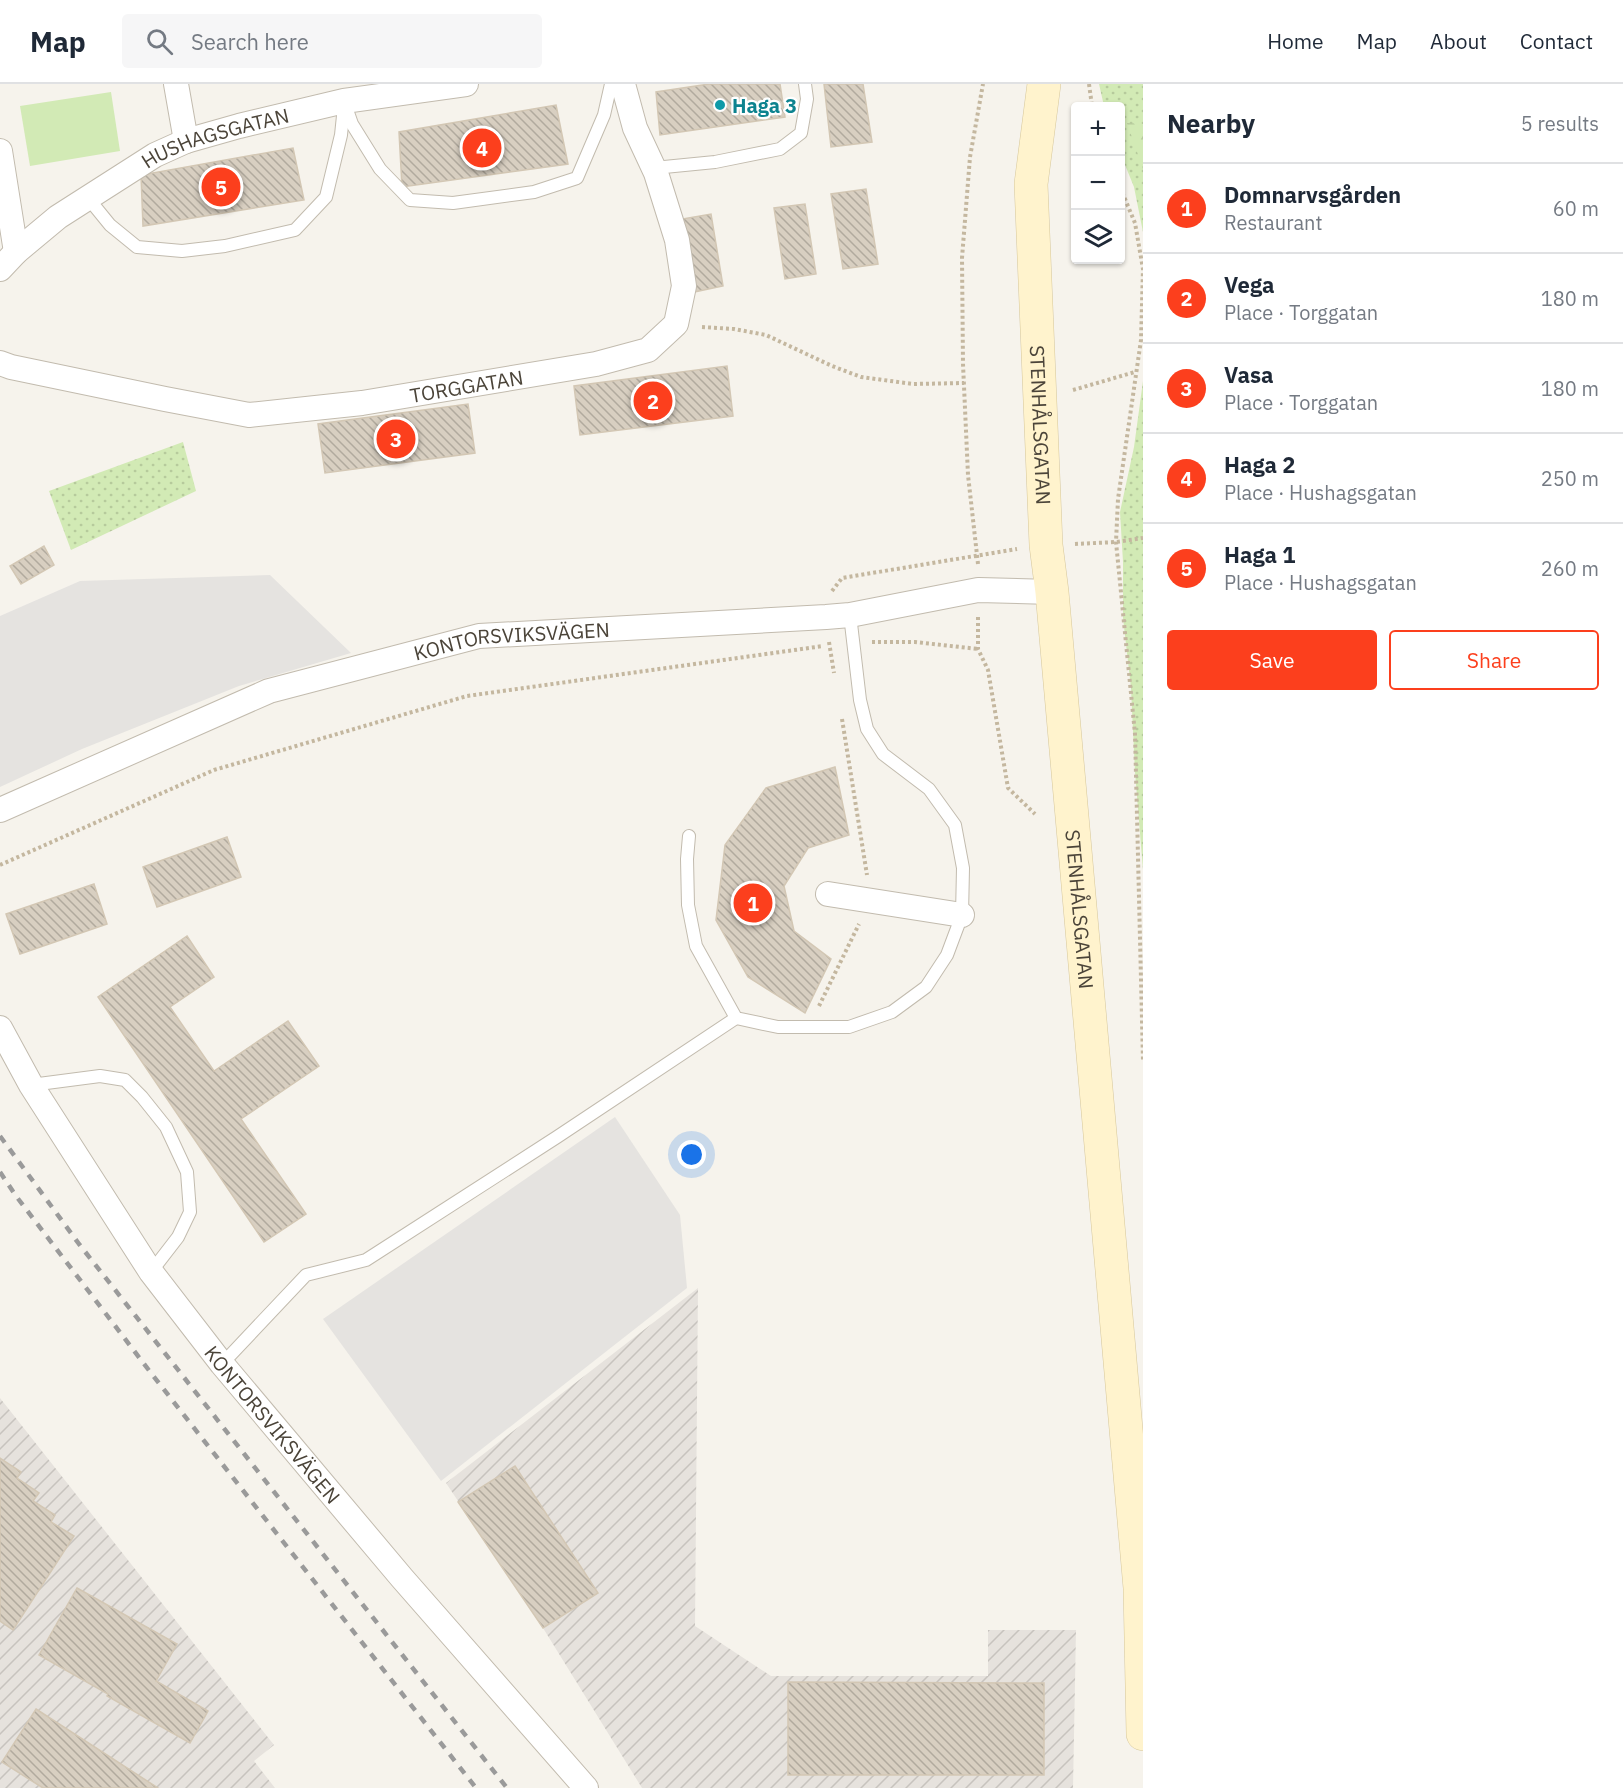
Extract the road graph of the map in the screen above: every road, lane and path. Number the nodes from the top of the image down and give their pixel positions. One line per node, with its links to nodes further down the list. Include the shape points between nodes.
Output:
1 (176, 84): 11 (street)
2 (466, 84): 9 (street, HUSHAGSGATAN)
3 (612, 84): 9 (lane, via 604,115 577,178 534,192 453,203 410,200 380,169 352,124)
4 (624, 84): 13 (street, via 635,128)
5 (806, 84): 13 (lane, via 801,133 780,149 715,162)
6 (983, 84): 20 (path, via 970,157 962,258)
7 (1044, 84): 25 (street, STENHÅLSGATAN, via 1030,184 1046,545)
8 (1089, 84): 10 (path)
9 (344, 101): 11 (street, HUSHAGSGATAN); 14 (lane, via 341,135 326,197 295,230 225,246 182,250 137,247 110,225)
10 (1091, 102)
11 (186, 141): 14 (street, HUSHAGSGATAN, via 155,155)
12 (0, 151): 16 (street)
13 (654, 168): 17 (street, via 677,240 684,286)
14 (88, 198): 16 (street, HUSHAGSGATAN, via 58,217)
15 (1125, 200): 19 (path, via 1143,269 1141,340)
16 (8, 260)
17 (676, 324): 18 (street, TORGGATAN, via 648,350 596,364 362,403 249,415); 20 (path, via 766,335 861,377 914,384)
18 (0, 363)
19 (1135, 372): 21 (path); 23 (path)
20 (964, 383): 24 (path)
21 (1073, 390)
22 (1143, 538): 23 (path)
23 (1116, 542): 41 (path, via 1135,734)
24 (978, 590): 25 (street, KONTORSVIKSVÄGEN); 26 (street, KONTORSVIKSVÄGEN); 28 (path)
25 (1052, 592): 45 (street, STENHÅLSGATAN, via 1140,1588)
26 (850, 615): 27 (lane); 31 (street, KONTORSVIKSVÄGEN, via 479,636 269,691)
27 (853, 642): 28 (path, via 915,642); 37 (lane, via 867,729 883,754 929,789 956,825 963,868)
28 (978, 649): 32 (path, via 988,670 1008,788)
29 (835, 680): 34 (path, via 830,645 467,696 214,770)
30 (841, 715): 36 (path)
31 (0, 810)
32 (1035, 814)
33 (689, 836): 38 (lane, via 688,905 696,946)
34 (0, 865)
35 (828, 894): 36 (street)
36 (871, 900): 37 (street); 40 (path)
37 (962, 915): 40 (lane, via 947,955 926,987 892,1012 849,1027)
38 (736, 1018): 40 (lane); 44 (lane, via 366,1260 306,1275)
39 (0, 1028): 42 (street, KONTORSVIKSVÄGEN)
40 (808, 1029)
41 (1143, 1060)
42 (31, 1085): 43 (street, KONTORSVIKSVÄGEN); 43 (lane, via 100,1076 125,1080 166,1127 187,1172 190,1212 178,1237)
43 (151, 1272): 44 (street, KONTORSVIKSVÄGEN)
44 (222, 1364): 46 (street, KONTORSVIKSVÄGEN)
45 (1143, 1734)
46 (586, 1788)

